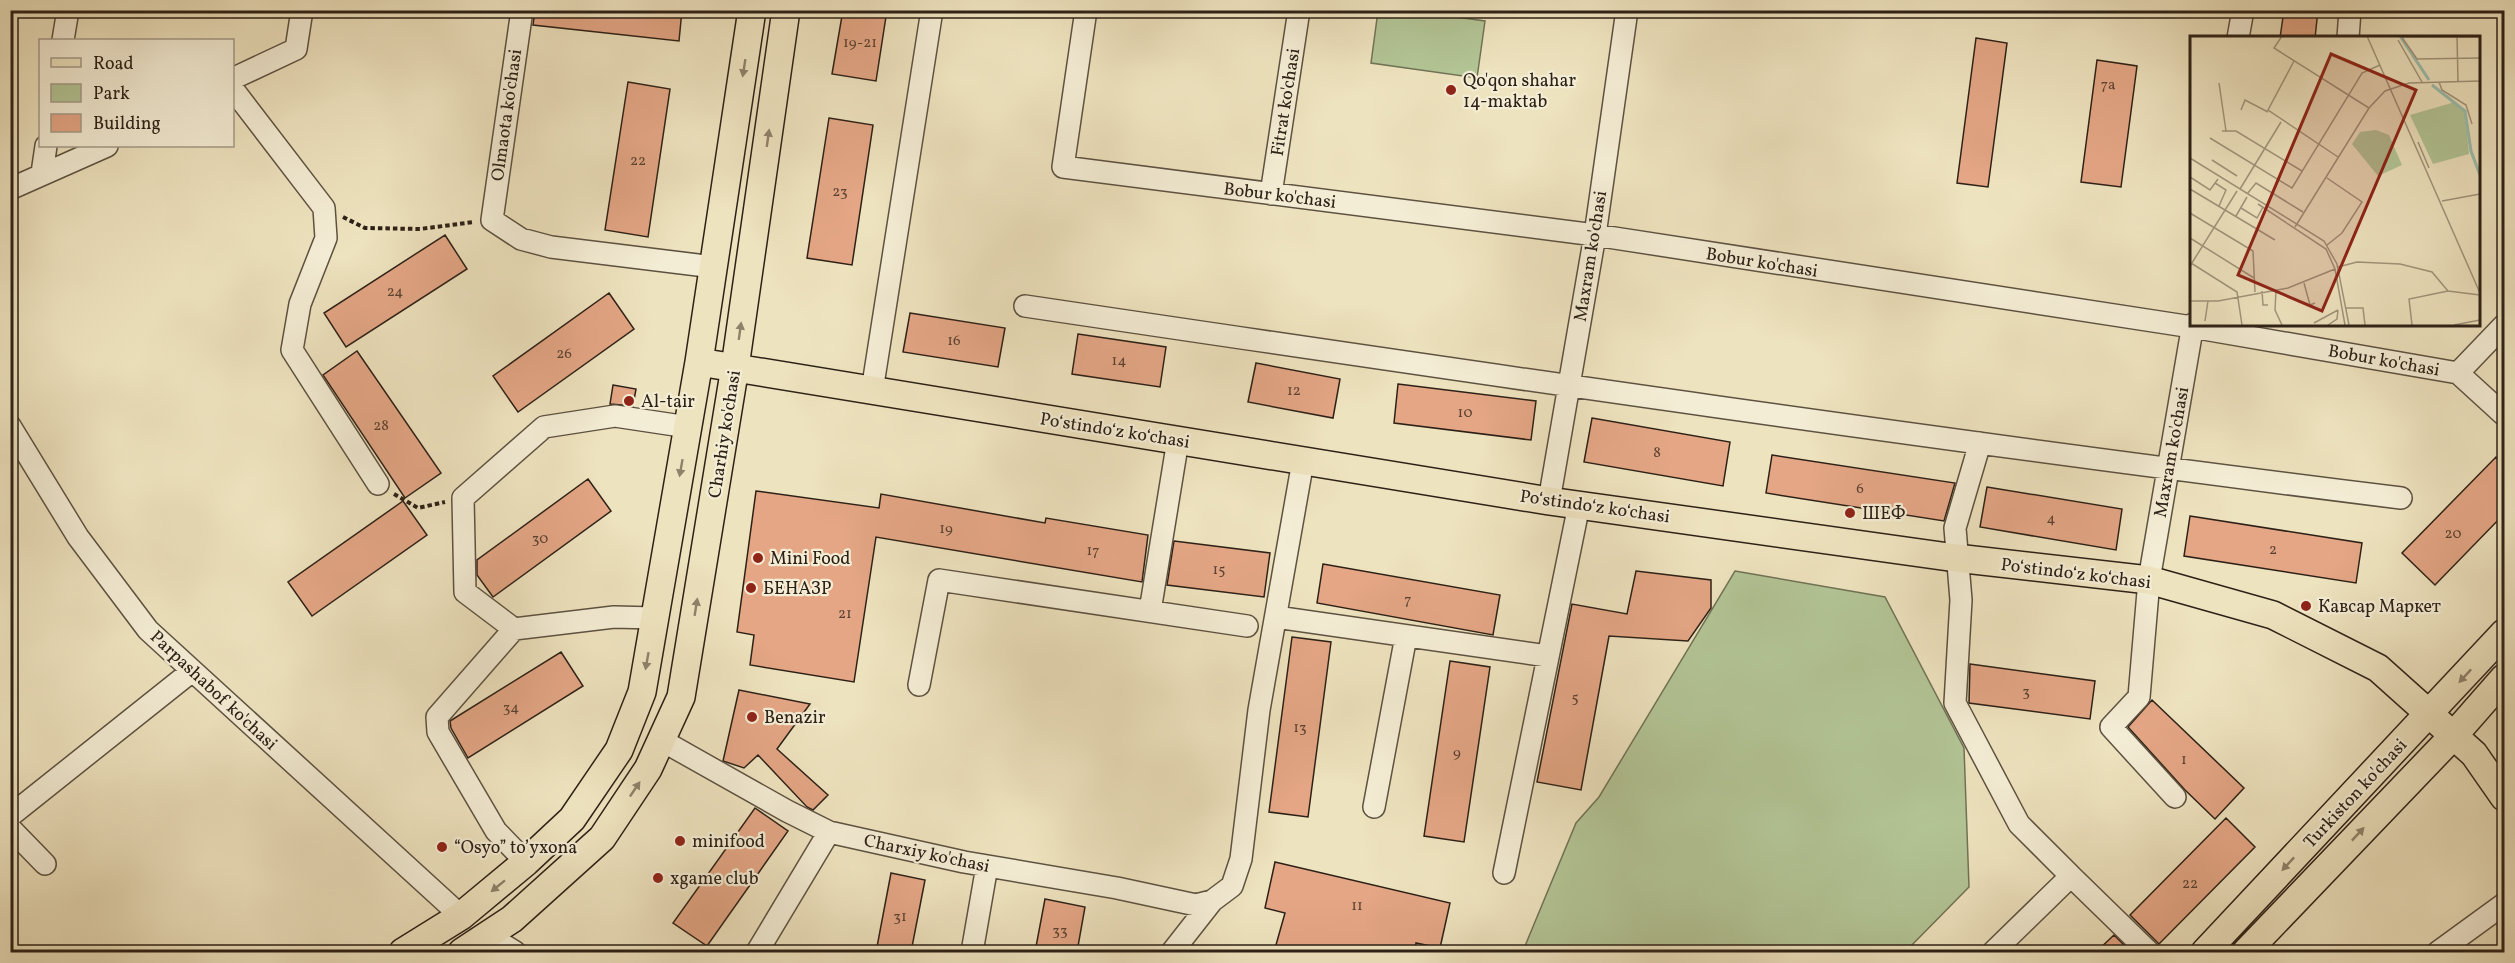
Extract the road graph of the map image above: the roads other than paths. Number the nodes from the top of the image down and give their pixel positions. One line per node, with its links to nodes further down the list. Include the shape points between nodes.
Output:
1 (68, 10): 14 (street)
2 (302, 10): 15 (street, via 296,49)
3 (522, 10): 23 (street, Olmaota ko'chasi, via 492,220 521,239 550,247)
4 (752, 10): 23 (main road, Charhiy ko'chasi, one-way to 23)
5 (786, 10): 29 (main road, Charhiy ko'chasi, one-way to 5)
6 (932, 10): 32 (street)
7 (1086, 10): 21 (street, Bobur ko'chasi, via 1063,167)
8 (1299, 10): 21 (street, Fitrat ko'chasi)
9 (1627, 10): 22 (street, Maxram ko'chasi)
10 (2242, 10): 12 (street)
11 (2350, 10): 13 (street)
12 (2238, 36)
13 (2348, 36)
14 (63, 39)
15 (234, 78)
16 (234, 91): 40 (street, via 324,208 326,238 300,304 292,350)
17 (46, 147): 19 (street)
18 (105, 147): 19 (street)
19 (42, 173): 20 (street)
20 (10, 189)
21 (1271, 194): 22 (street, Bobur ko'chasi)
22 (1594, 235): 26 (street, Bobur ko'chasi); 31 (street, Maxram ko'chasi)
23 (714, 267): 28 (main road, Charhiy ko'chasi)
24 (1025, 306): 31 (street)
25 (2505, 325): 30 (street)
26 (2190, 326)
27 (2192, 326): 30 (street, Bobur ko'chasi); 39 (street, Maxram ko'chasi)
28 (699, 362): 29 (main road, Poʻstindoʻz koʻchasi); 34 (main road, Charhiy ko'chasi)
29 (735, 368): 32 (main road, Poʻstindoʻz koʻchasi); 59 (main road, Charhiy ko'chasi, one-way to 29, via 681,697)
30 (2458, 373): 33 (street)
31 (1569, 386): 37 (street); 42 (street, Maxram ko'chasi)
32 (872, 391): 36 (main road, Poʻstindoʻz koʻchasi)
33 (2505, 415)
34 (688, 427): 48 (main road, Charhiy ko'chasi, one-way to 48); 50 (street, via 615,416 544,427 463,498 465,592)
35 (12, 430): 54 (street, Parpashabof ko'chasi, via 78,537 148,630)
36 (1178, 440): 38 (main road, Poʻstindoʻz koʻchasi); 46 (street)
37 (1980, 443): 39 (street); 44 (street, via 1955,528)
38 (1303, 461): 42 (main road, Poʻstindoʻz koʻchasi); 47 (street)
39 (2168, 469): 41 (street); 45 (street, Maxram ko'chasi)
40 (378, 484)
41 (2401, 498)
42 (1549, 501): 43 (main road, Poʻstindoʻz koʻchasi)
43 (1579, 505): 44 (main road, Poʻstindoʻz koʻchasi); 53 (street)
44 (1956, 558): 45 (main road, Poʻstindoʻz koʻchasi); 70 (street, via 1961,600 1954,703 2019,824)
45 (2149, 580): 57 (main road, Poʻstindoʻz koʻchasi, via 2272,615 2378,668); 60 (street, Maxram ko'chasi, via 2139,697 2111,727)
46 (1150, 610): 49 (street); 56 (street, via 939,580)
47 (1276, 617): 52 (street); 71 (street, via 1259,710 1241,859 1232,886)
48 (655, 618): 50 (street, via 614,617); 66 (main road, Charhiy ko'chasi, one-way to 66, via 642,692 619,750 572,819)
49 (1247, 626)
50 (514, 629): 66 (street, via 437,717 436,724 496,831)
51 (2505, 633): 57 (main road, Turkiston ko'chasi, one-way to 57)
52 (1406, 636): 53 (street); 62 (street)
53 (1547, 656): 69 (street)
54 (192, 670): 63 (street); 73 (street, Parpashabof ko'chasi)
55 (2505, 678): 58 (main road, Turkiston ko'chasi)
56 (919, 685)
57 (2430, 714): 58 (main road, Poʻstindoʻz koʻchasi); 83 (main road, Turkiston ko'chasi, one-way to 83)
58 (2454, 735): 61 (main road, Poʻstindoʻz koʻchasi, via 2474,754); 84 (main road, Turkiston ko'chasi, one-way to 58)
59 (661, 740): 65 (street, Charxiy ko'chasi); 74 (main road, Charhiy ko'chasi, one-way to 59, via 541,895 602,838 648,769)
60 (2175, 797)
61 (2505, 797)
62 (1374, 807)
63 (10, 816)
64 (10, 828): 67 (street)
65 (829, 832): 68 (street, Charxiy ko'chasi); 78 (street)
66 (526, 862): 73 (main road, Charhiy ko'chasi, one-way to 73)
67 (45, 864)
68 (987, 866): 71 (street, Charxiy ko'chasi, via 1196,905); 79 (street)
69 (1504, 873)
70 (2070, 876): 81 (street); 82 (street)
71 (1212, 901): 80 (street)
72 (2505, 904): 85 (street)
73 (461, 916): 75 (main road, Charhiy ko'chasi)
74 (488, 935): 76 (main road, Charhiy ko'chasi); 77 (street)
75 (403, 952)
76 (462, 952)
77 (515, 952)
78 (757, 952)
79 (972, 952)
80 (1172, 952)
81 (1993, 952)
82 (2149, 952)
83 (2205, 952)
84 (2246, 952)
85 (2438, 952)

